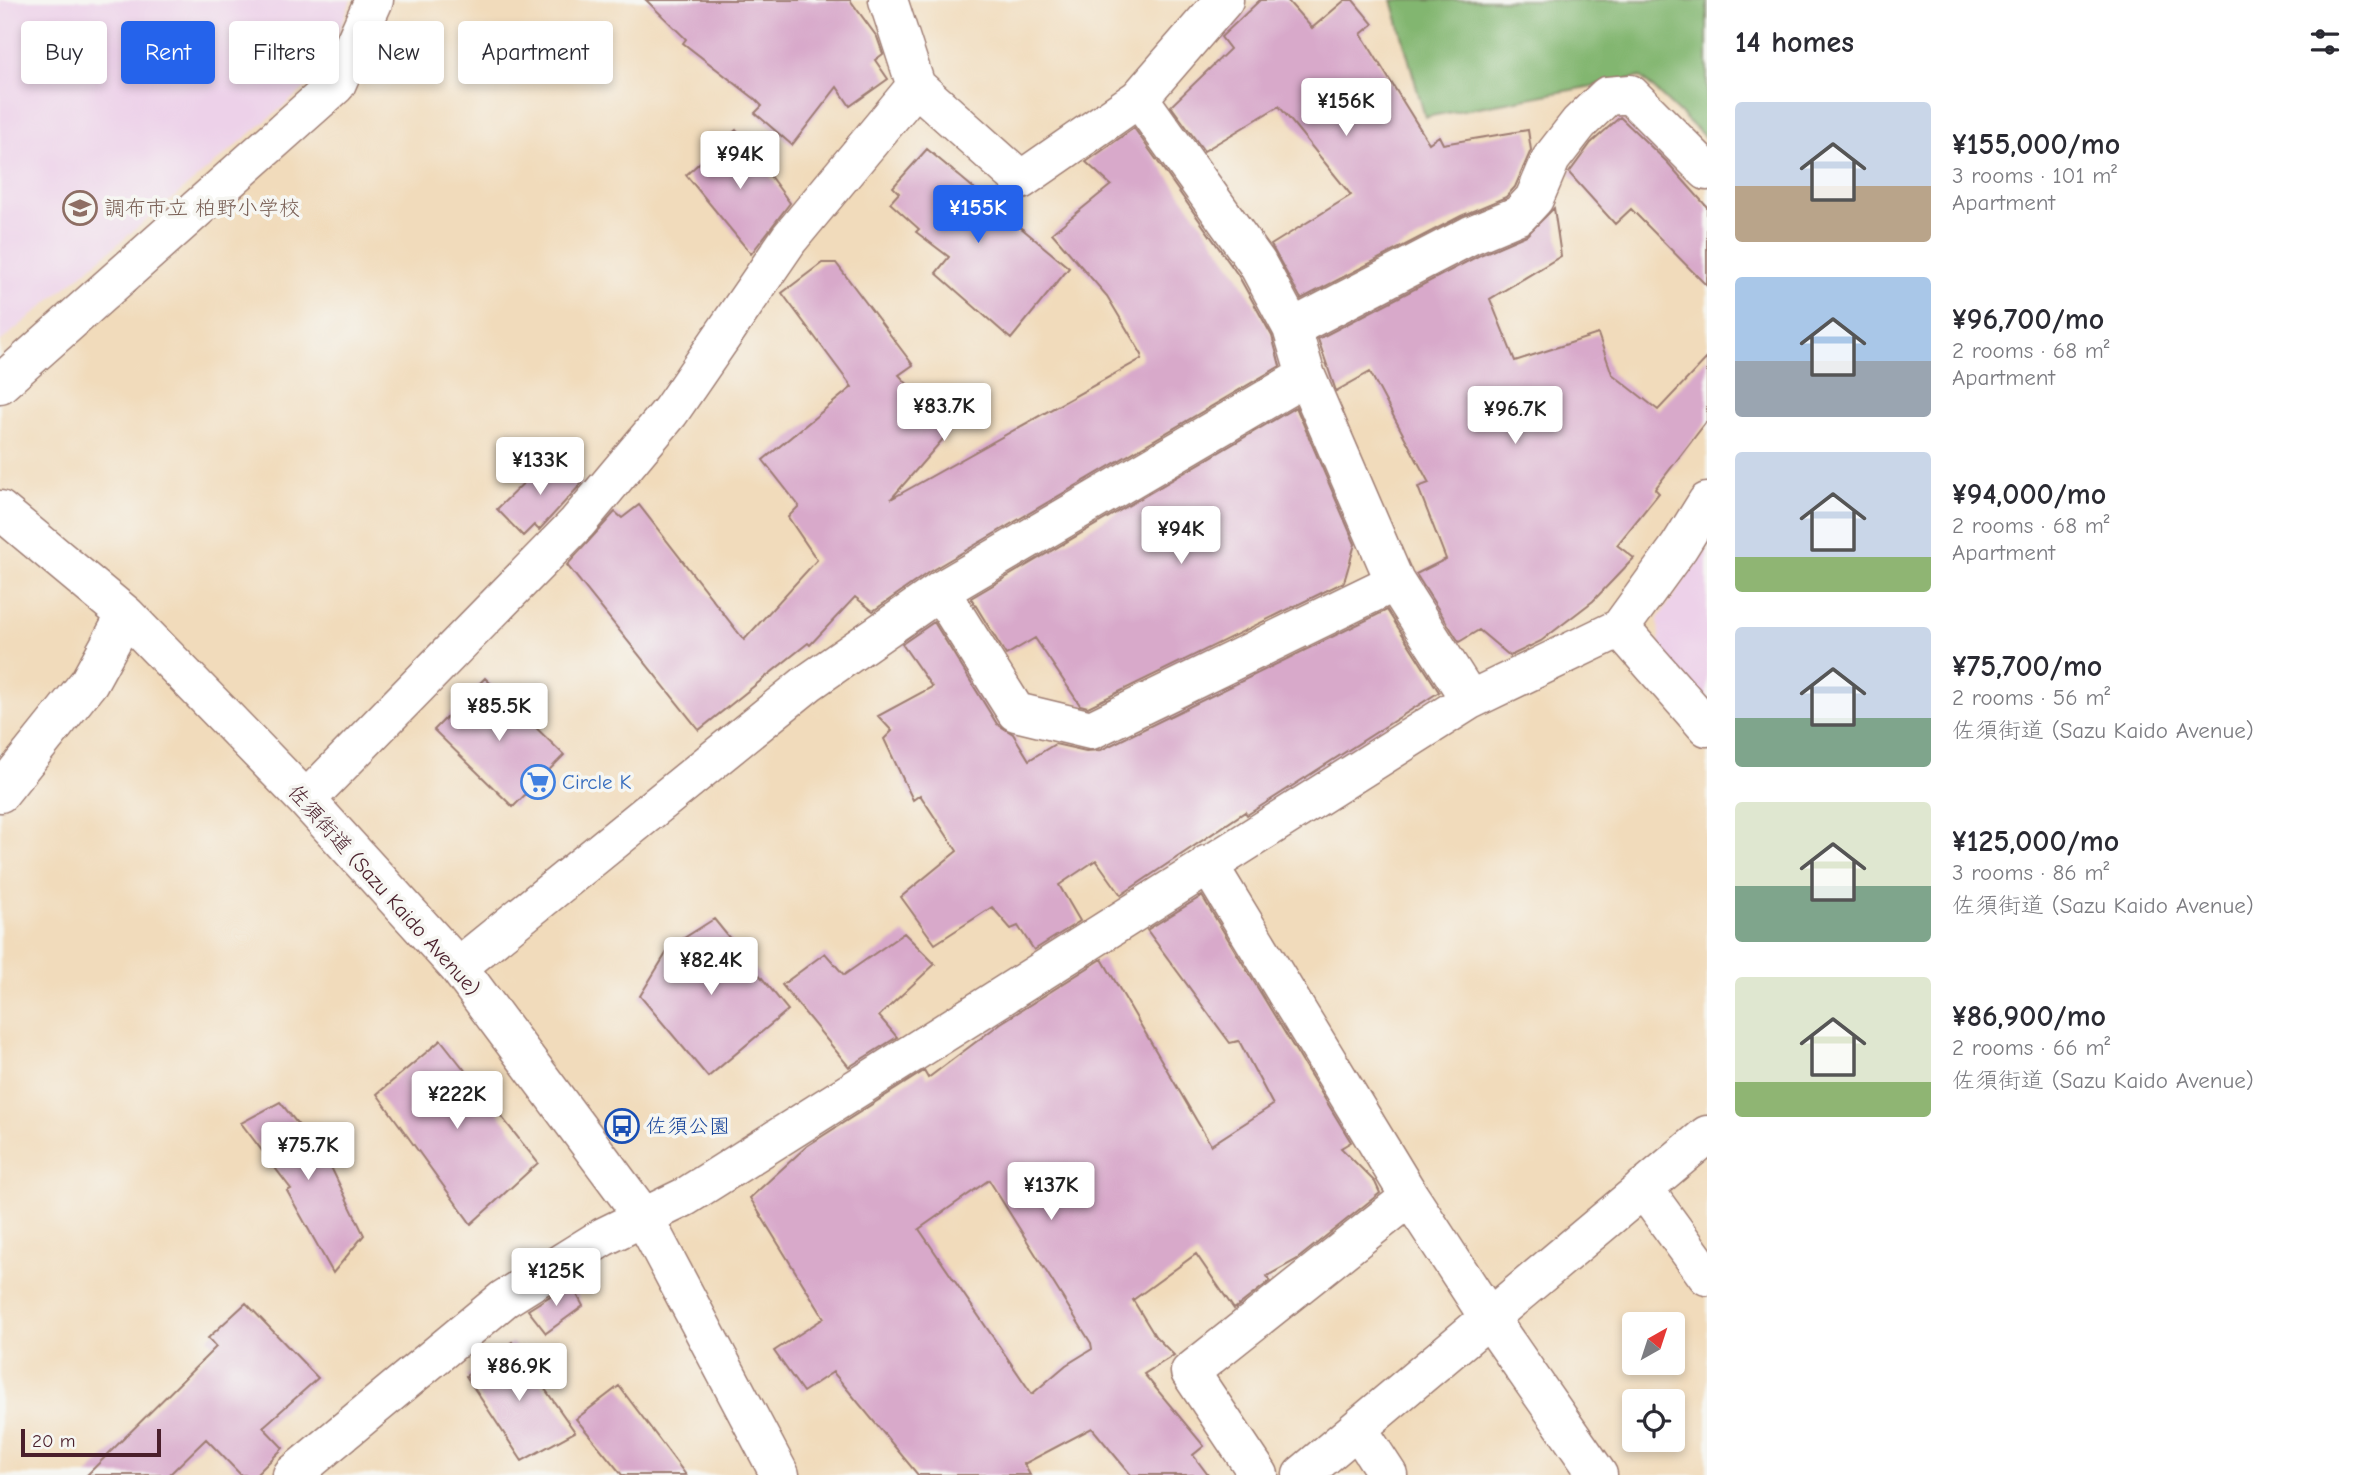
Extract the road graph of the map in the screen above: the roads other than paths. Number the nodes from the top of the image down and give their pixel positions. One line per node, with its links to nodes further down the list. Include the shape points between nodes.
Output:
1 (374, 0): 9 (street, via 336,85)
2 (888, 0): 4 (street)
3 (1224, 0): 5 (street)
4 (916, 86): 5 (street, via 1021,180); 19 (street, via 789,239 670,412 577,523)
5 (1139, 98): 7 (street, via 1257,263)
6 (1707, 171): 7 (street, via 1630,94 1606,96 1551,159 1534,199 1520,215 1471,235)
7 (1292, 328): 8 (street)
8 (1306, 376): 12 (street); 13 (street)
9 (0, 384)
10 (1707, 502): 15 (street)
11 (0, 510): 14 (street, 佐須街道 (Sazu Kaido Avenue))
12 (1395, 582): 13 (street, via 1091,730 1016,712); 16 (street)
13 (940, 591): 21 (street, via 808,683)
14 (126, 615): 18 (street, via 89,682); 19 (street, 佐須街道 (Sazu Kaido Avenue))
15 (1620, 628): 16 (street); 17 (street)
16 (1470, 700): 20 (street)
17 (1707, 727)
18 (0, 793)
19 (306, 800): 21 (street, 佐須街道 (Sazu Kaido Avenue))
20 (1208, 864): 24 (street); 25 (street, via 685,1197)
21 (458, 967): 25 (street, 佐須街道 (Sazu Kaido Avenue))
22 (1707, 1135): 23 (street)
23 (1643, 1188): 26 (street); 27 (street)
24 (1410, 1197): 27 (street); 31 (street, via 1190,1372)
25 (643, 1216): 29 (street, via 504,1299); 30 (street, 佐須街道 (Sazu Kaido Avenue))
26 (1707, 1276)
27 (1489, 1318): 28 (street); 34 (street)
28 (1358, 1429): 32 (street); 33 (street)
29 (292, 1475)
30 (780, 1475)
31 (1259, 1475)
32 (1302, 1475)
33 (1388, 1475)
34 (1598, 1475)

